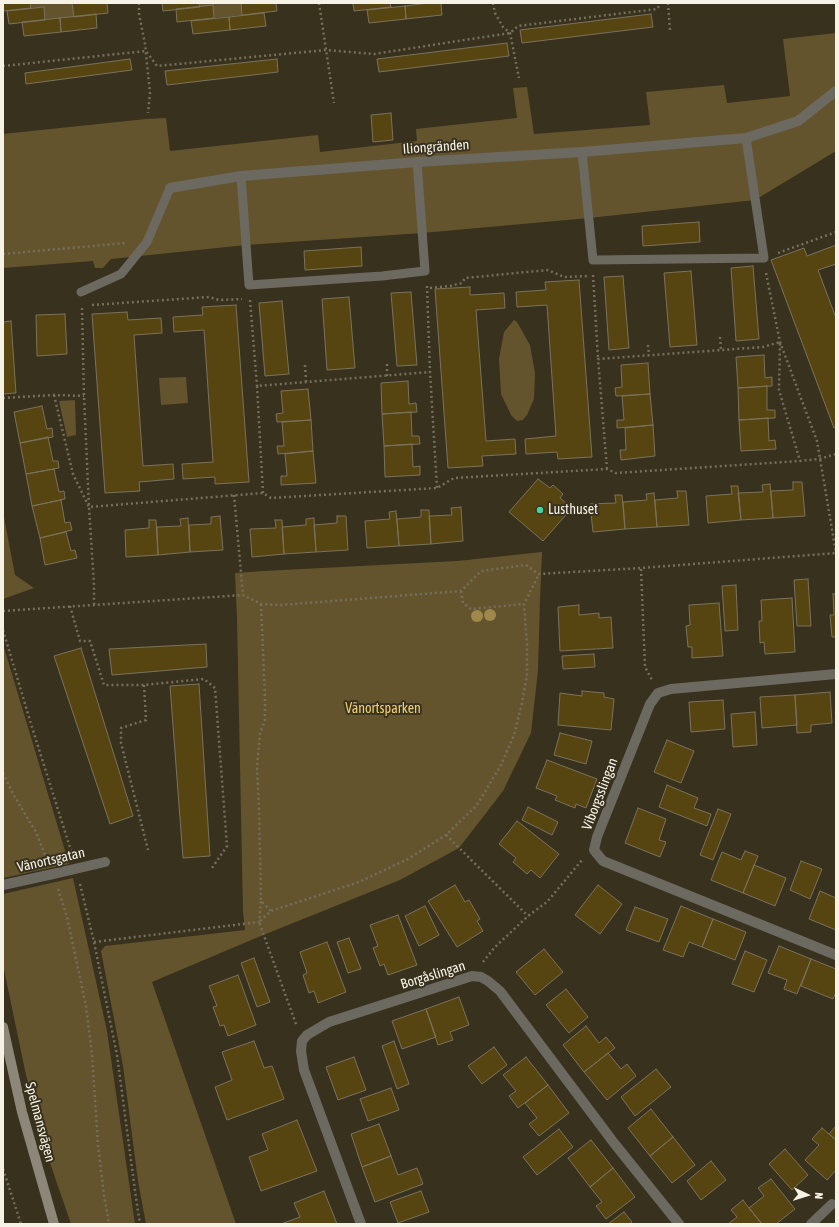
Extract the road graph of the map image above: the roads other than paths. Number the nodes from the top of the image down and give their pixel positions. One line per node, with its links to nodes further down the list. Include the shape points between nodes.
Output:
1 (836, 91): 2 (street, Iliongränden, via 798,121)
2 (746, 138): 3 (street, Iliongränden); 3 (lane, via 764,258 593,260)
3 (582, 152): 4 (street, Iliongränden)
4 (417, 162): 5 (street, Iliongränden); 5 (lane, via 425,271 382,276 249,285)
5 (241, 176): 6 (street, Iliongränden)
6 (170, 188): 7 (lane, Iliongränden, via 147,242 120,274)
7 (81, 292)
8 (836, 674): 11 (street, Viborgsslingan, via 658,692 650,704 594,850 603,861)
9 (105, 862): 10 (street, Vänortsgatan)
10 (3, 885)
11 (836, 955)
12 (3, 1027): 14 (main road, Spelmansvägen, via 22,1112)
13 (832, 1204): 17 (street)
14 (54, 1224)
15 (361, 1224): 16 (street, Borgåslingan, via 304,1070 302,1041 307,1035 329,1022 472,976 481,977 500,991)
16 (679, 1224)
17 (811, 1224)

